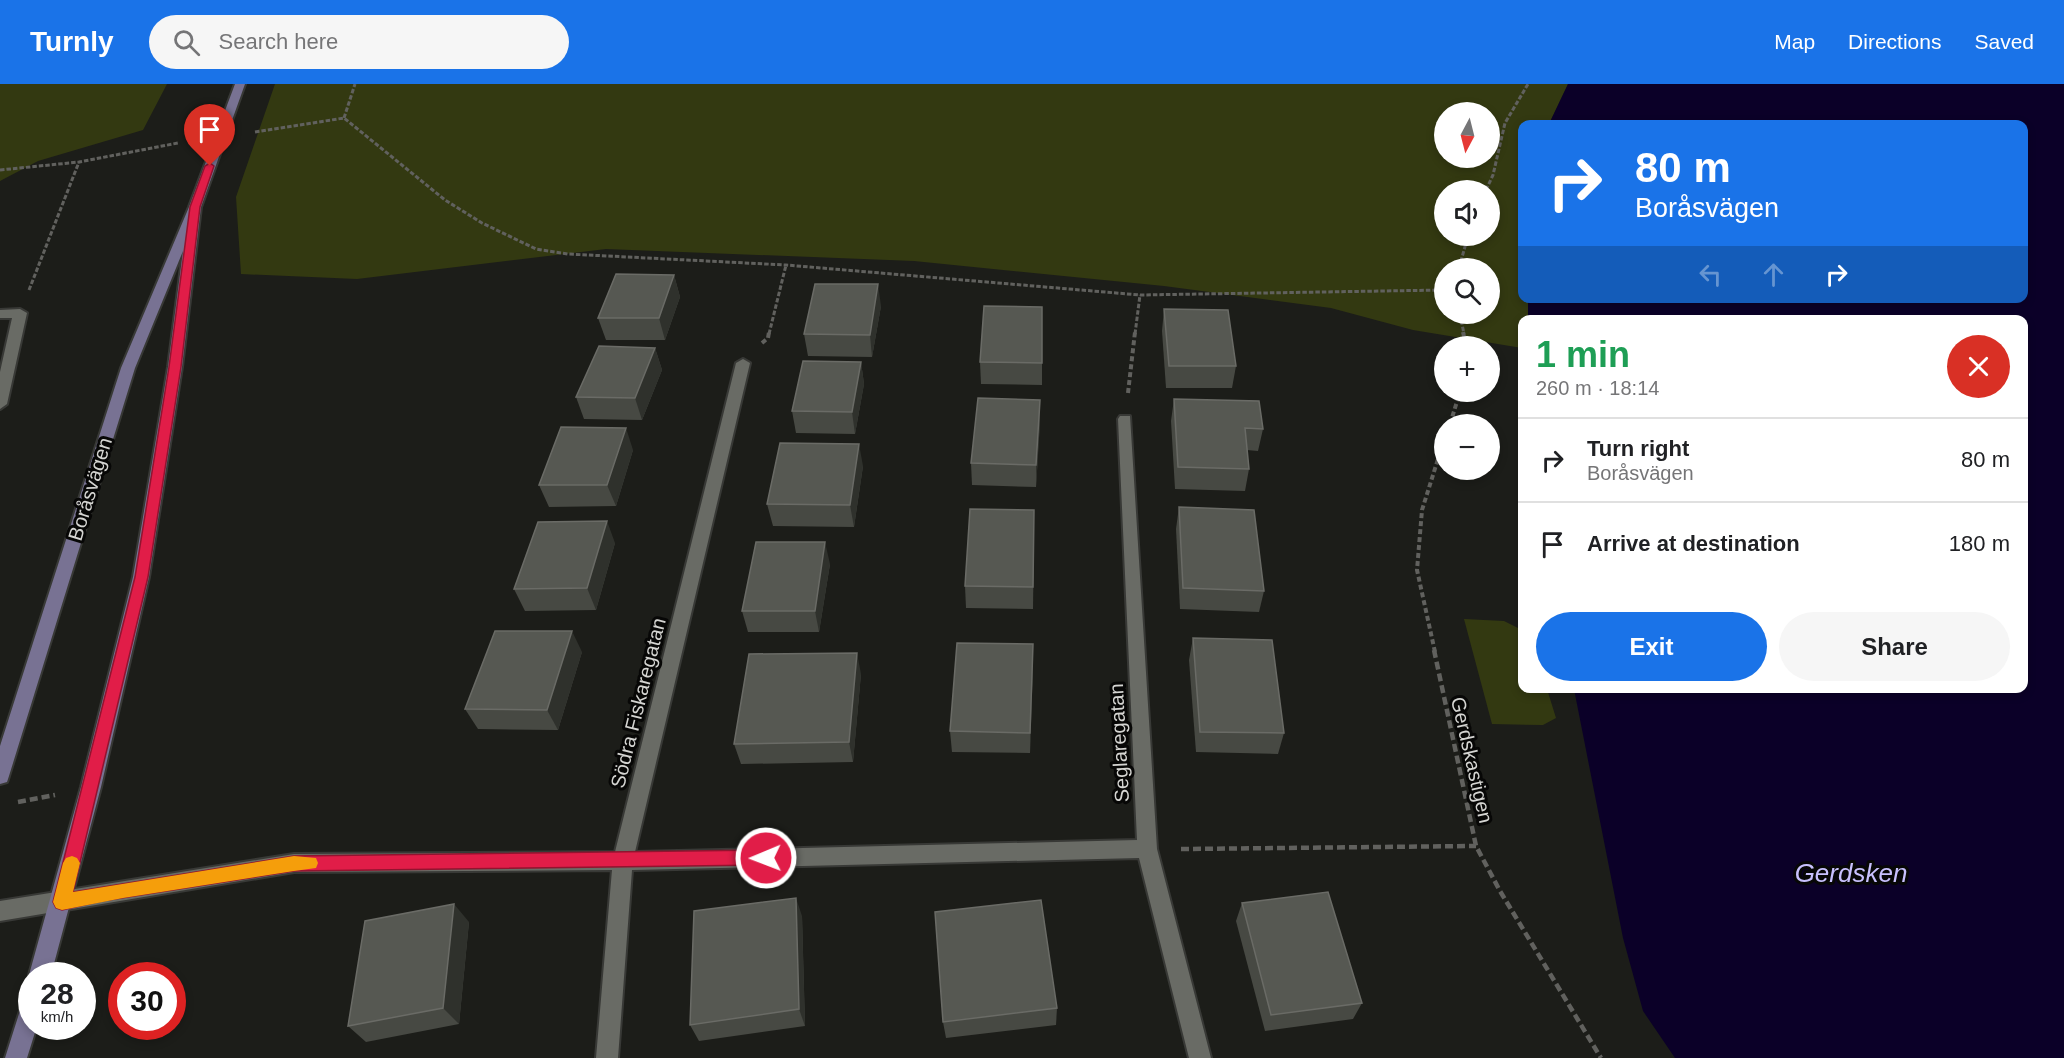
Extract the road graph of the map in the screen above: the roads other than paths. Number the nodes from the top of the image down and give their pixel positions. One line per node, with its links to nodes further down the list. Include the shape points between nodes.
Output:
1 (240, 84): 2 (main road, Boråsvägen)
2 (195, 207): 7 (main road, Boråsvägen, via 128,368); 10 (main road, Boråsvägen, via 175,367 141,577)
3 (0, 314): 5 (street, via 20,313)
4 (743, 363): 9 (street, Södra Fiskaregatan)
5 (0, 404)
6 (1125, 419): 8 (street, Seglaregatan)
7 (0, 776)
8 (1147, 849): 9 (street); 16 (street, Seglaregatan)
9 (623, 861): 10 (street, via 294,863); 15 (street, Södra Fiskaregatan)
10 (62, 902): 11 (street); 12 (main road, Boråsvägen)
11 (0, 911)
12 (44, 962)
13 (22, 1040): 14 (main road)
14 (16, 1058)
15 (606, 1058)
16 (1200, 1058)

